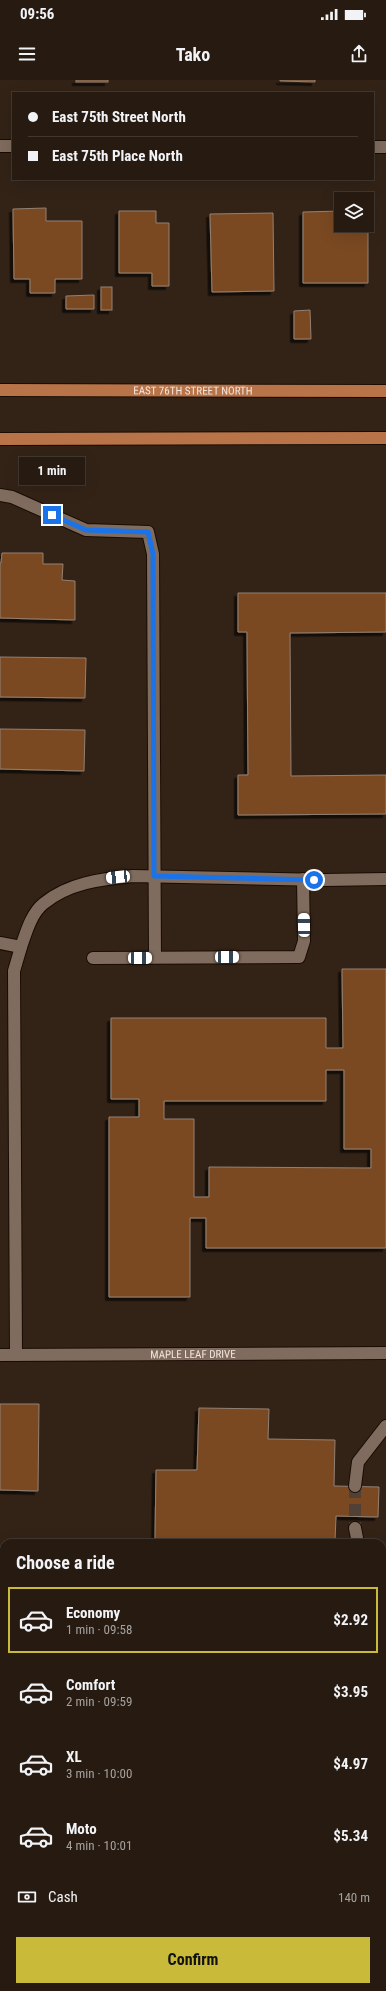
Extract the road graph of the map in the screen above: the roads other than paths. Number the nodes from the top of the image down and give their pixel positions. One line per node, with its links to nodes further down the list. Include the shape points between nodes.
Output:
1 (0, 146): 2 (street)
2 (12, 146)
3 (374, 147): 4 (street)
4 (386, 147)
5 (0, 390): 6 (main road, EAST 76TH STREET NORTH)
6 (386, 391)
7 (386, 438): 8 (main road)
8 (0, 439)
9 (0, 495): 10 (street, via 12,497 86,530 148,532 153,554)
10 (154, 876): 11 (street); 14 (street, via 103,878 74,886 42,904 29,924); 16 (street)
11 (303, 879): 12 (street); 16 (street, via 304,940 299,956)
12 (386, 879)
13 (0, 943): 14 (street)
14 (20, 947): 19 (street, via 14,971)
15 (93, 958): 16 (street)
16 (155, 958)
17 (386, 1353): 19 (street, MAPLE LEAF DRIVE)
18 (0, 1355): 19 (street, MAPLE LEAF DRIVE)
19 (16, 1355)
20 (386, 1426): 21 (street, via 358,1462)
21 (355, 1486)
22 (355, 1528): 23 (street)
23 (357, 1539)

